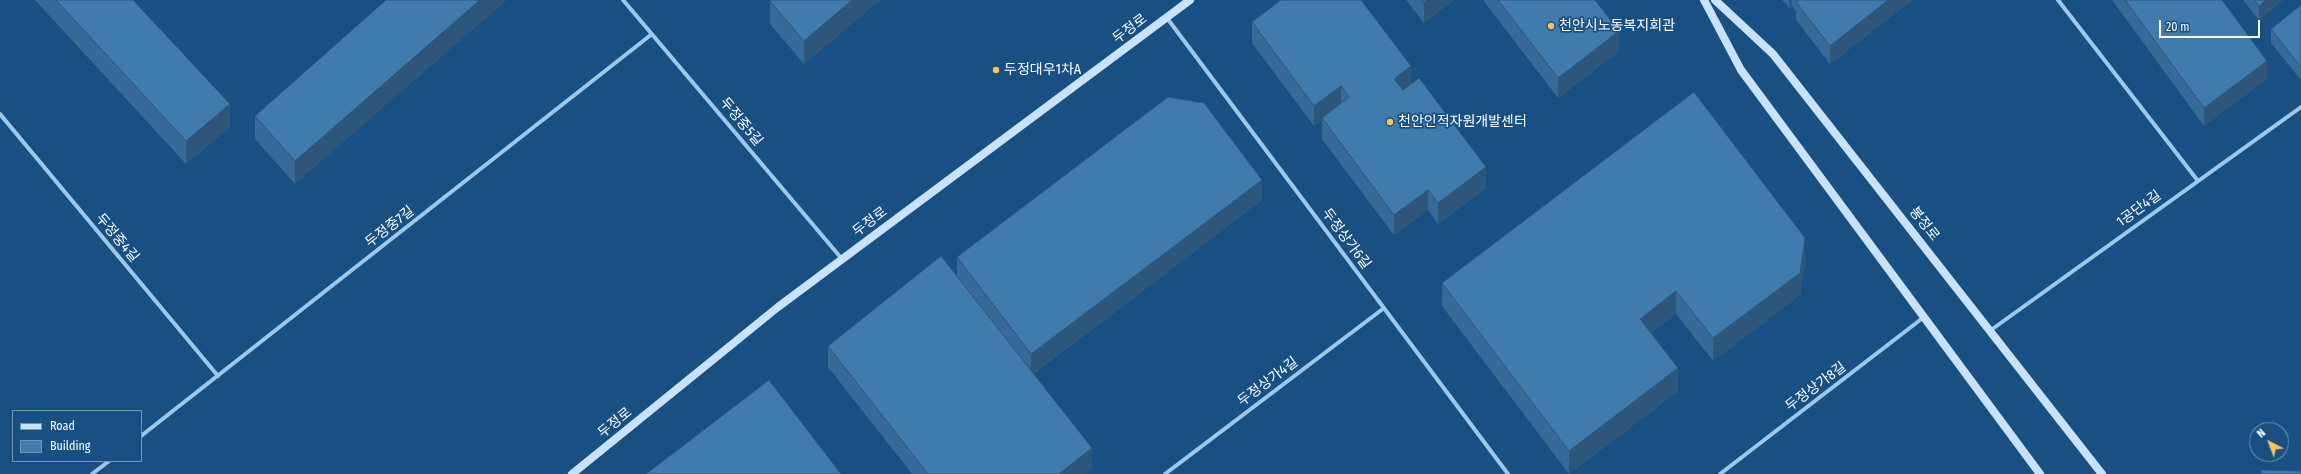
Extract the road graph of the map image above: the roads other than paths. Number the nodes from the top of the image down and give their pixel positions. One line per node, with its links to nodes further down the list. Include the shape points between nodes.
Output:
1 (623, 0): 7 (street, 두정중5길)
2 (1190, 0): 6 (street, 두정로)
3 (1704, 0): 13 (street, via 1741,70)
4 (1715, 0): 14 (street, 봉정로, via 1773,54)
5 (2058, 0): 10 (street)
6 (1167, 18): 11 (street, 두정로); 12 (street, 두정상가6길)
7 (652, 34): 11 (street, 두정중5길); 15 (street, 두정중7길)
8 (2301, 107): 10 (street, 1공단4길)
9 (0, 114): 15 (street, 두정중4길)
10 (2198, 181): 14 (street, 1공단4길)
11 (843, 259): 19 (street, 두정로, via 778,307)
12 (1384, 308): 20 (street, 두정상가4길); 21 (street, 두정상가6길)
13 (1925, 317): 22 (street, 두정상가8길); 23 (street)
14 (1991, 330): 24 (street, 봉정로)
15 (218, 376): 16 (street, 두정중7길)
16 (142, 435)
17 (108, 462): 18 (street)
18 (92, 474)
19 (572, 474)
20 (1165, 474)
21 (1508, 474)
22 (1720, 474)
23 (2040, 474)
24 (2102, 474)

